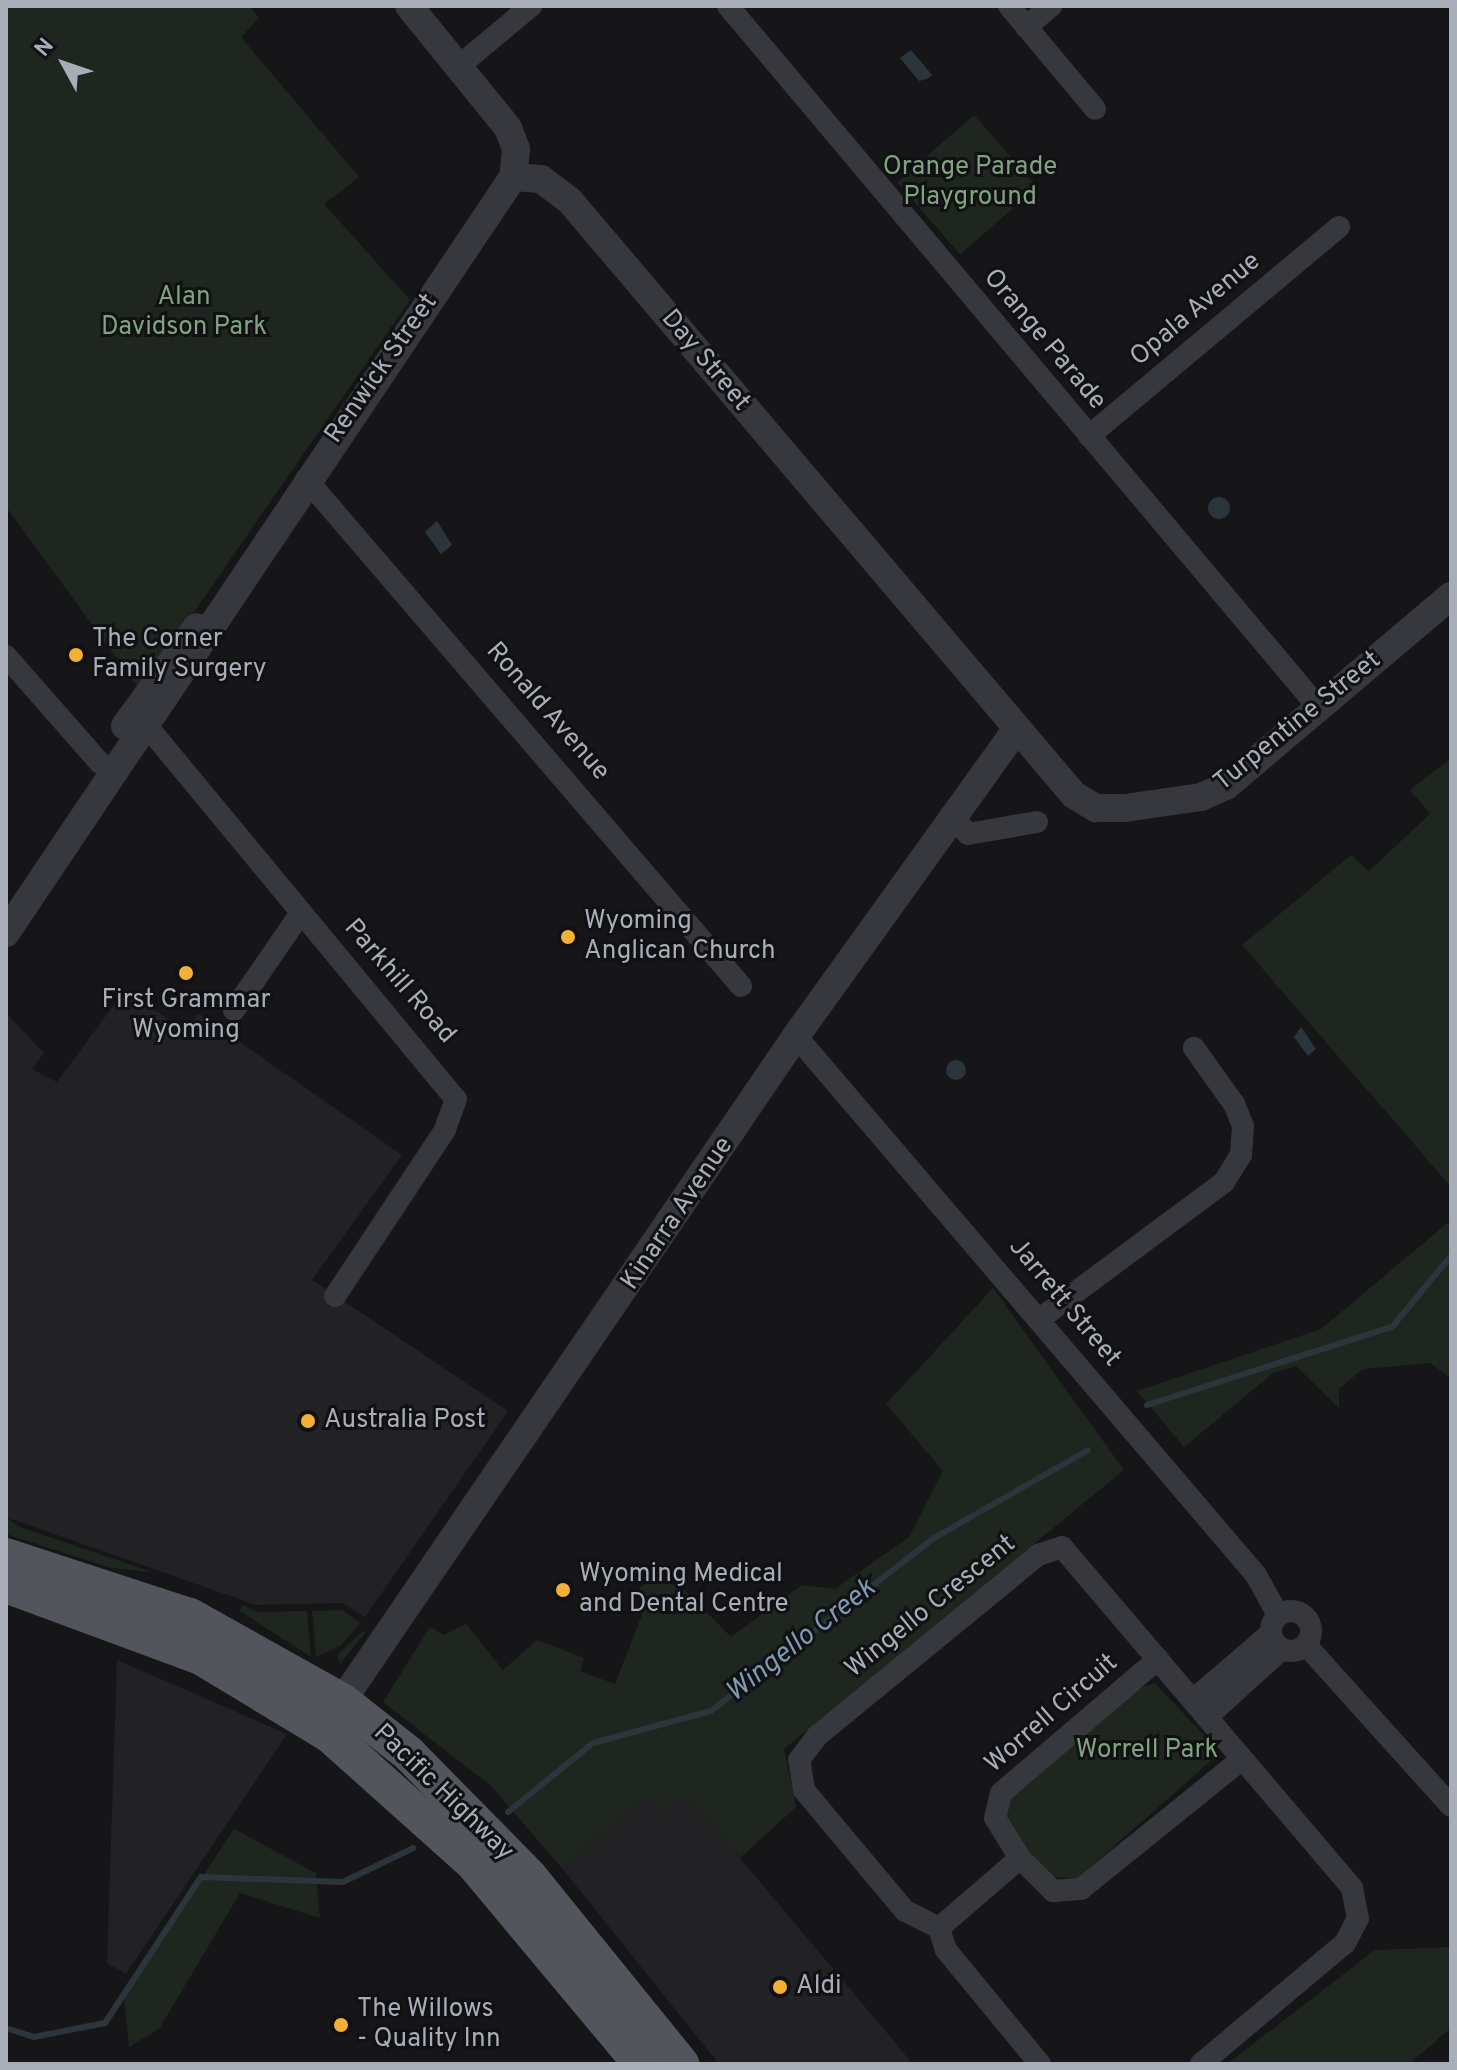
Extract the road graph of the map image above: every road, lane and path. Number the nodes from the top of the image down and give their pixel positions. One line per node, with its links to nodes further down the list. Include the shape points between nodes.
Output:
1 (409, 6): 7 (street)
2 (531, 6): 7 (street)
3 (728, 6): 11 (street, Orange Parade)
4 (1009, 6): 6 (street)
5 (1051, 6): 6 (street)
6 (1026, 27): 8 (street)
7 (459, 66): 9 (street, via 508,128 516,149)
8 (1095, 109)
9 (513, 177): 12 (street, Renwick Street); 17 (street, Day Street, via 541,179 570,201)
10 (1339, 227): 11 (street, Opala Avenue)
11 (1089, 436): 15 (street, Orange Parade)
12 (306, 479): 16 (street, Renwick Street); 26 (street, Ronald Avenue)
13 (1451, 596): 15 (street, Turpentine Street)
14 (6, 656): 18 (street)
15 (1319, 708): 17 (street, Turpentine Street, via 1226,786 1201,797 1125,808 1096,808 1074,795)
16 (141, 719): 18 (street, Renwick Street); 24 (street, Parkhill Road)
17 (1017, 729): 19 (street, Kinarra Avenue)
18 (106, 769): 21 (street, Renwick Street); 25 (street, Renwick Street)
19 (951, 815): 20 (street, via 968,834); 28 (street, Kinarra Avenue)
20 (1037, 822)
21 (23, 873): 22 (street, Renwick Street); 23 (street)
22 (6, 897)
23 (6, 909)
24 (301, 913): 27 (street); 30 (street, Parkhill Road, via 456,1099 450,1123)
25 (6, 933)
26 (741, 986)
27 (234, 1010)
28 (796, 1036): 31 (street, Jarrett Street); 37 (street, Kinarra Avenue)
29 (1194, 1048): 31 (street, via 1234,1104 1243,1126 1241,1155 1224,1182)
30 (335, 1296)
31 (1041, 1318): 34 (street, Jarrett Street, via 1256,1575)
32 (6, 1556): 37 (main road, Pacific Highway, via 204,1622)
33 (6, 1585): 42 (main road, Pacific Highway, via 160,1638 265,1692 354,1753)
34 (1277, 1632): 35 (street); 35 (street, via 1306,1617); 38 (street)
35 (1306, 1645): 40 (street)
36 (1158, 1659): 38 (street, Wingello Crescent); 41 (street, Worrell Circuit, via 1001,1793 995,1818); 43 (street, Wingello Crescent, via 1062,1547 1038,1555 817,1736 799,1760 804,1790 905,1911)
37 (342, 1701): 42 (main road, via 345,1724 436,1807); 45 (main road, Pacific Highway, via 409,1754 529,1876)
38 (1201, 1708): 39 (street, Wingello Crescent)
39 (1242, 1759): 41 (street, Worrell Circuit, via 1081,1889 1053,1891); 47 (street, Wingello Crescent, via 1352,1888 1358,1918 1345,1943)
40 (1451, 1806)
41 (1020, 1858): 43 (street)
42 (473, 1863): 44 (main road, Pacific Highway)
43 (939, 1928): 46 (street, via 946,1950)
44 (641, 2064)
45 (681, 2064)
46 (1040, 2064)
47 (1201, 2064)

